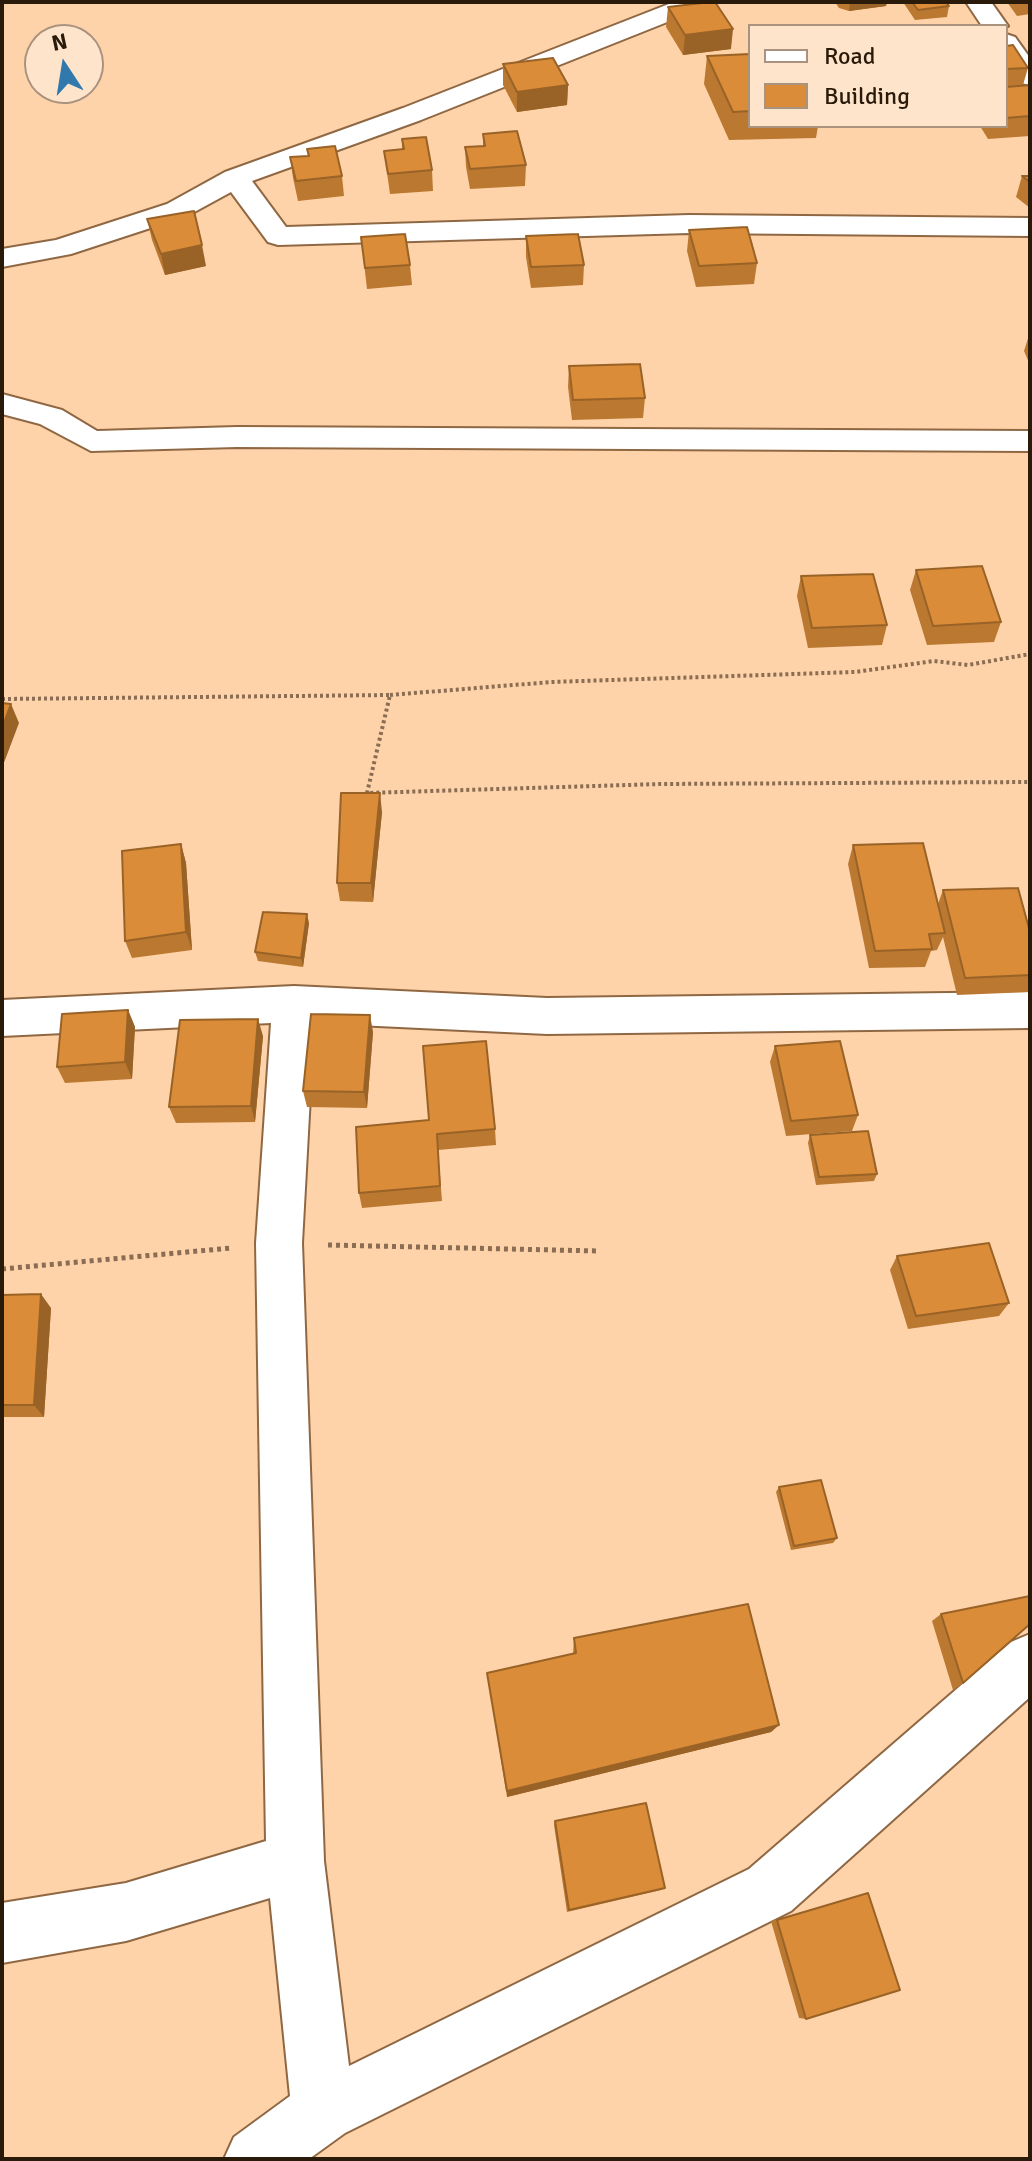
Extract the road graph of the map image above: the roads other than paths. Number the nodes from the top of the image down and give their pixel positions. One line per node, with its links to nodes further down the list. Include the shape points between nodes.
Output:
1 (696, 2): 6 (street)
2 (978, 2): 3 (street)
3 (994, 24)
4 (1008, 45): 5 (street)
5 (1030, 77)
6 (235, 178): 7 (street, via 278,236 689,224); 8 (street, via 177,210 61,248)
7 (1030, 227)
8 (2, 258)
9 (2, 404): 10 (street, via 51,417 91,441)
10 (1030, 441)
11 (294, 1004): 12 (street, via 547,1016); 13 (street); 15 (street, via 279,1243)
12 (1030, 1010)
13 (2, 1018)
14 (1030, 1661): 17 (street, via 770,1890)
15 (295, 1861): 16 (street, via 126,1912); 17 (street)
16 (2, 1933)
17 (323, 2111): 18 (street)
18 (256, 2159)

